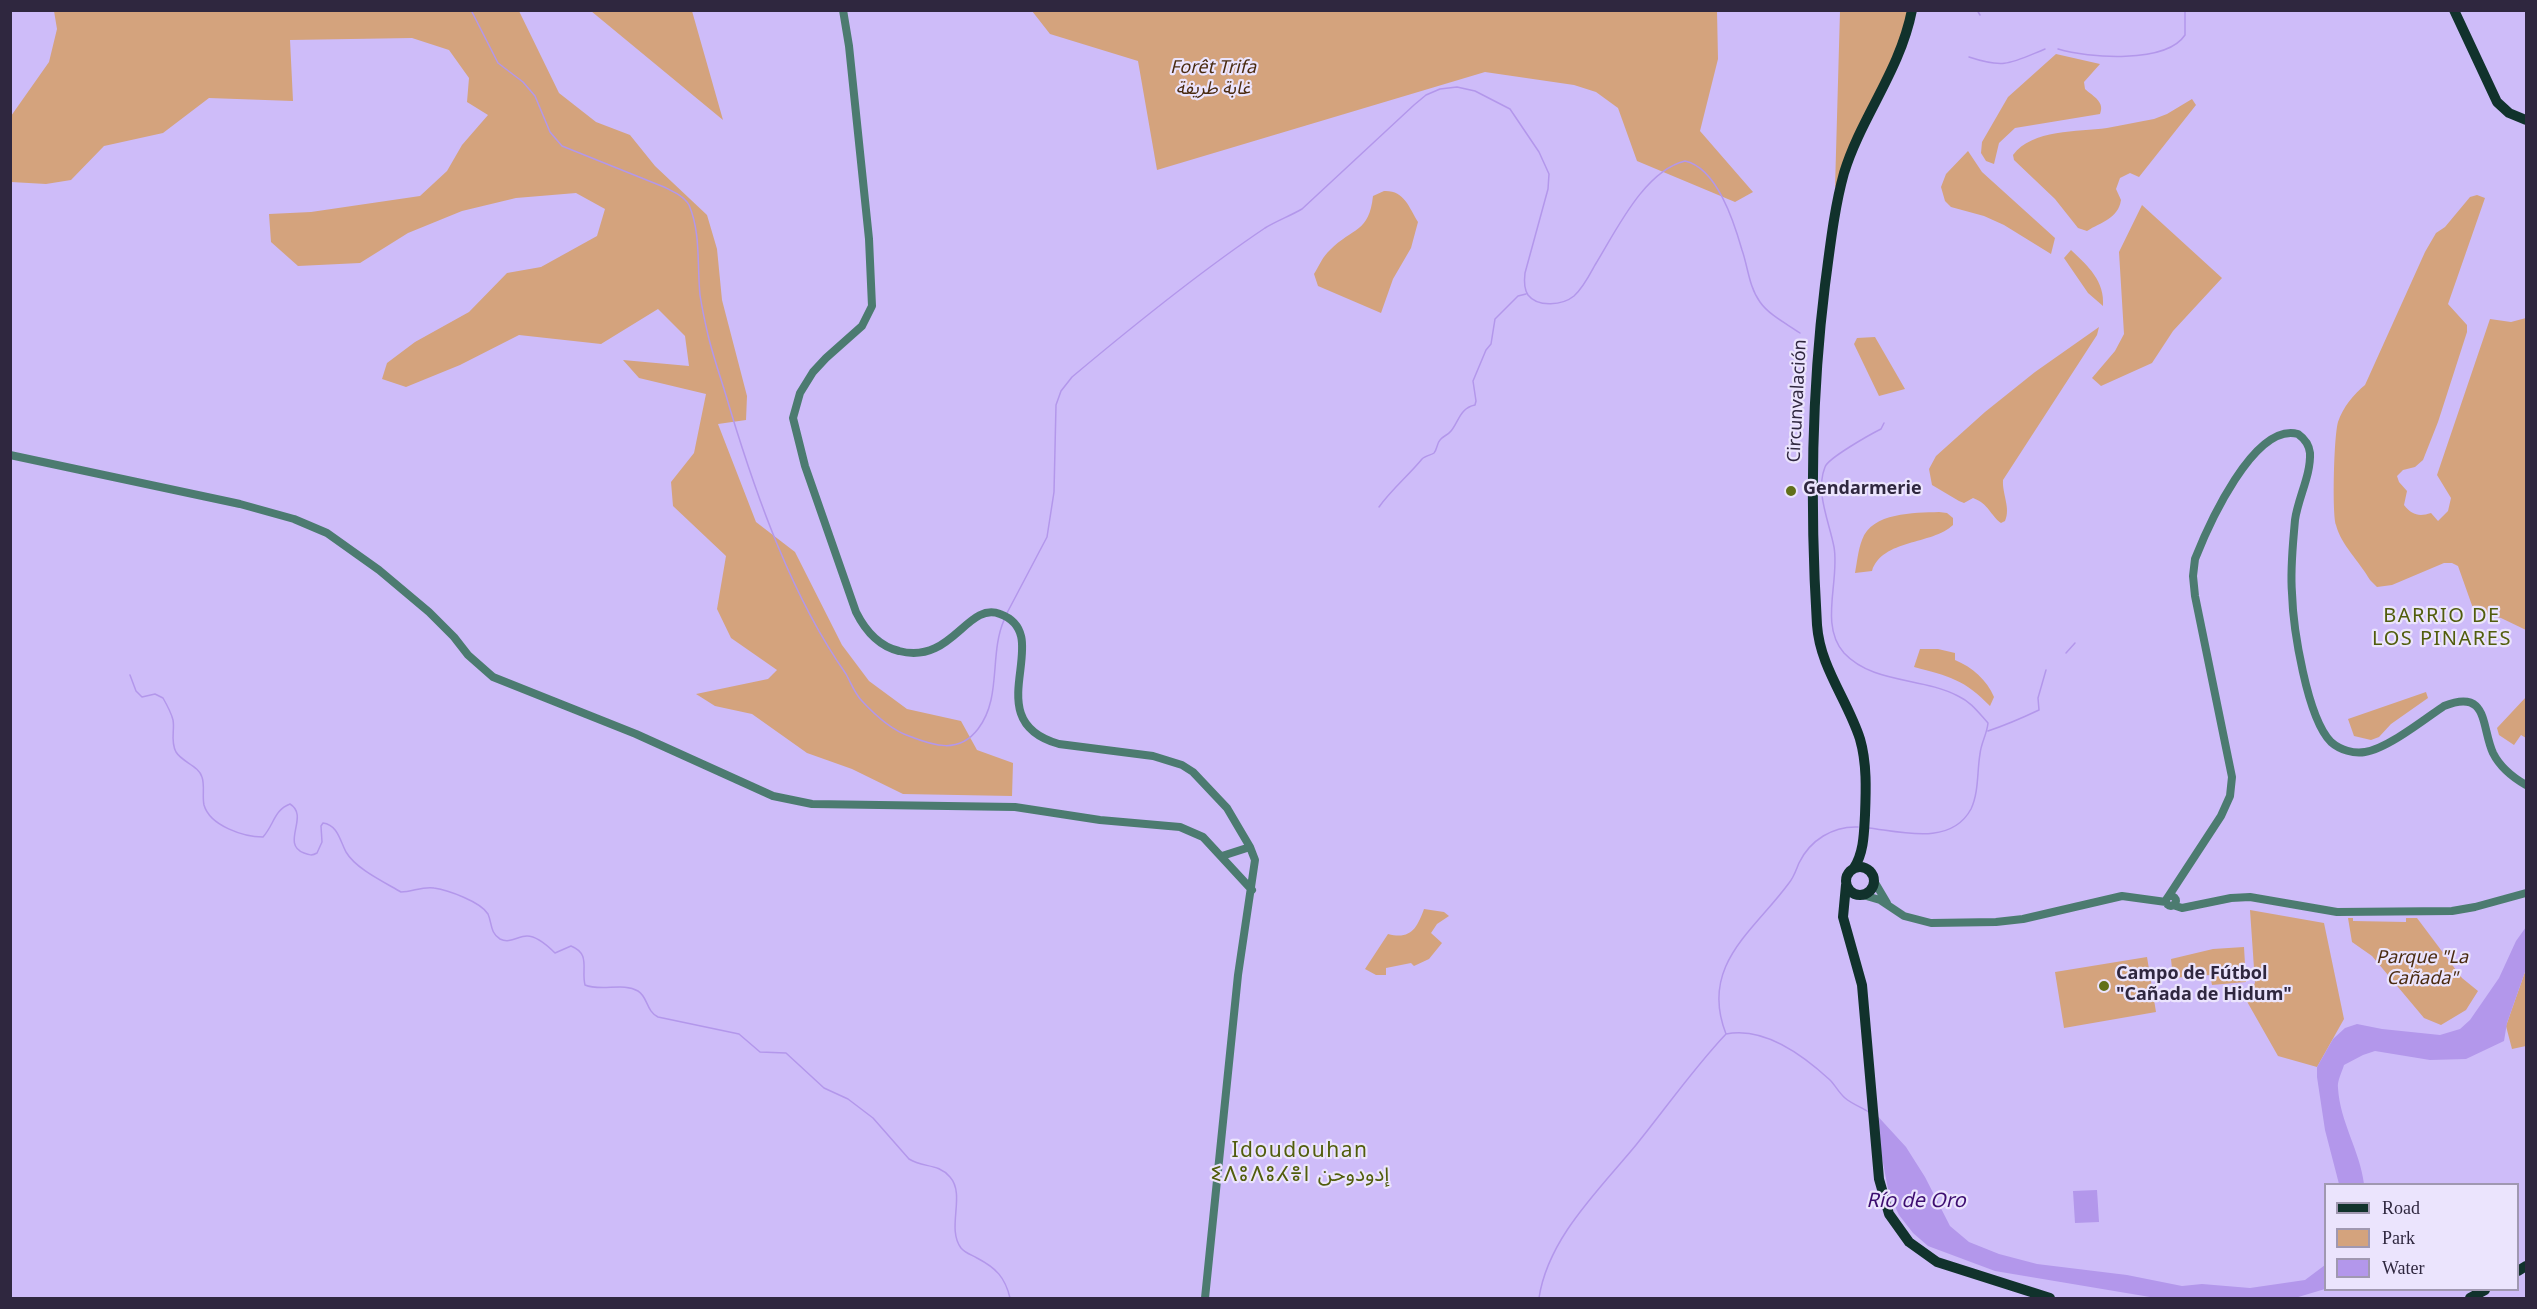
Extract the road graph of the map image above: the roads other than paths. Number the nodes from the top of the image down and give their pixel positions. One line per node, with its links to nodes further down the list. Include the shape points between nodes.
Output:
1 (843, 10): 7 (street, via 873,298 862,326 826,358 800,393 793,418 800,452 856,612 878,642 903,652 930,652 980,615 993,612 1004,616 1017,628 1023,647 1017,704 1033,730 1059,744 1153,756 1182,765 1227,808)
2 (1912, 10): 8 (main road, Circunvalación, via 1899,56 1844,174 1829,257 1813,408 1819,641 1860,740 1864,762)
3 (2454, 10): 4 (main road, via 2495,99 2504,109)
4 (2526, 120)
5 (10, 455): 9 (street, via 240,504 302,522 337,539 379,570 442,623 468,656 493,677 785,800 832,805 1015,807 1100,820 1172,825 1203,837)
6 (2526, 784): 16 (street, via 2500,763 2492,750 2482,712 2468,702 2444,706 2371,751 2350,752 2327,737 2304,675 2292,607 2295,521 2310,453 2303,437 2285,432 2243,465 2195,559 2195,596 2232,788 2221,816 2180,877)
7 (1251, 848): 9 (street); 13 (street, via 1255,860)
8 (1864, 850): 10 (main road); 11 (main road)
9 (1222, 856): 13 (street)
10 (1854, 867): 11 (main road, via 1865,867); 12 (main road, via 1847,874)
11 (1873, 877): 15 (main road, via 1872,888); 17 (street)
12 (1846, 885): 15 (main road, via 1853,894); 18 (main road, via 1843,908)
13 (1252, 890): 20 (street, via 1238,975)
14 (2526, 893): 16 (street, via 2452,911 2337,912 2250,897 2186,907)
15 (1862, 895): 17 (street); 18 (main road, via 1849,906)
16 (2172, 901): 17 (street, via 2122,896 2023,919 1970,923 1922,922)
17 (1889, 905)
18 (1848, 931): 21 (main road, via 1862,985 1877,1167 1889,1214 1920,1251 1947,1266)
19 (2483, 1291): 22 (main road)
20 (1205, 1299)
21 (2050, 1299)
22 (2470, 1299)

